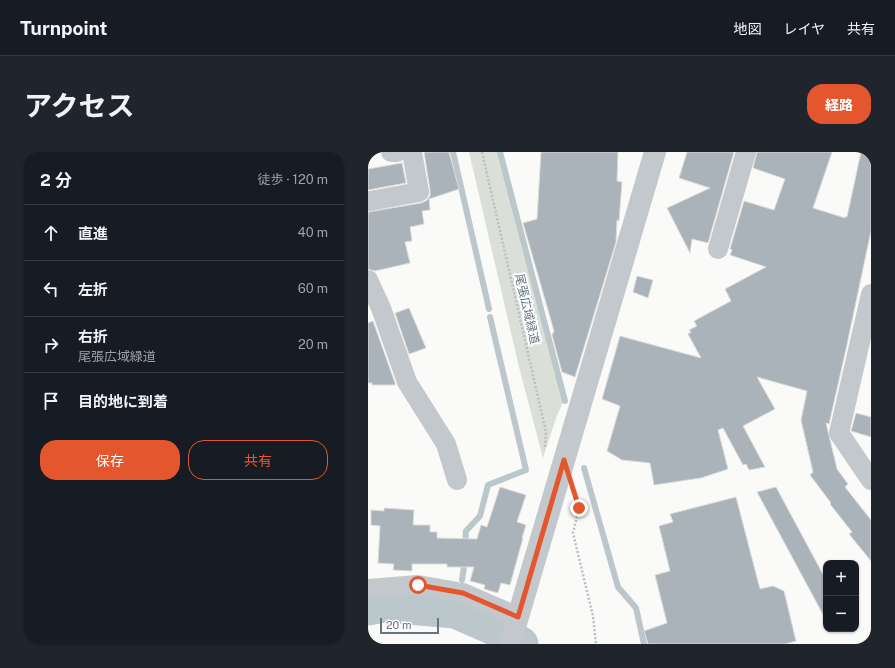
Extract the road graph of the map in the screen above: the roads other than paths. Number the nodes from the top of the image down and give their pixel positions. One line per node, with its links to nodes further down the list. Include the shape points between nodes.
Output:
1 (391, 152): 2 (street)
2 (397, 152)
3 (412, 152): 6 (street, via 419,192)
4 (656, 152): 14 (street)
5 (746, 152): 7 (street)
6 (370, 201)
7 (718, 249)
8 (368, 280): 11 (street, via 381,308 407,382 446,444)
9 (871, 294): 10 (street)
10 (865, 349): 12 (street, via 839,433)
11 (457, 480)
12 (871, 480)
13 (368, 589): 14 (street, via 418,585 463,593)
14 (514, 628)

